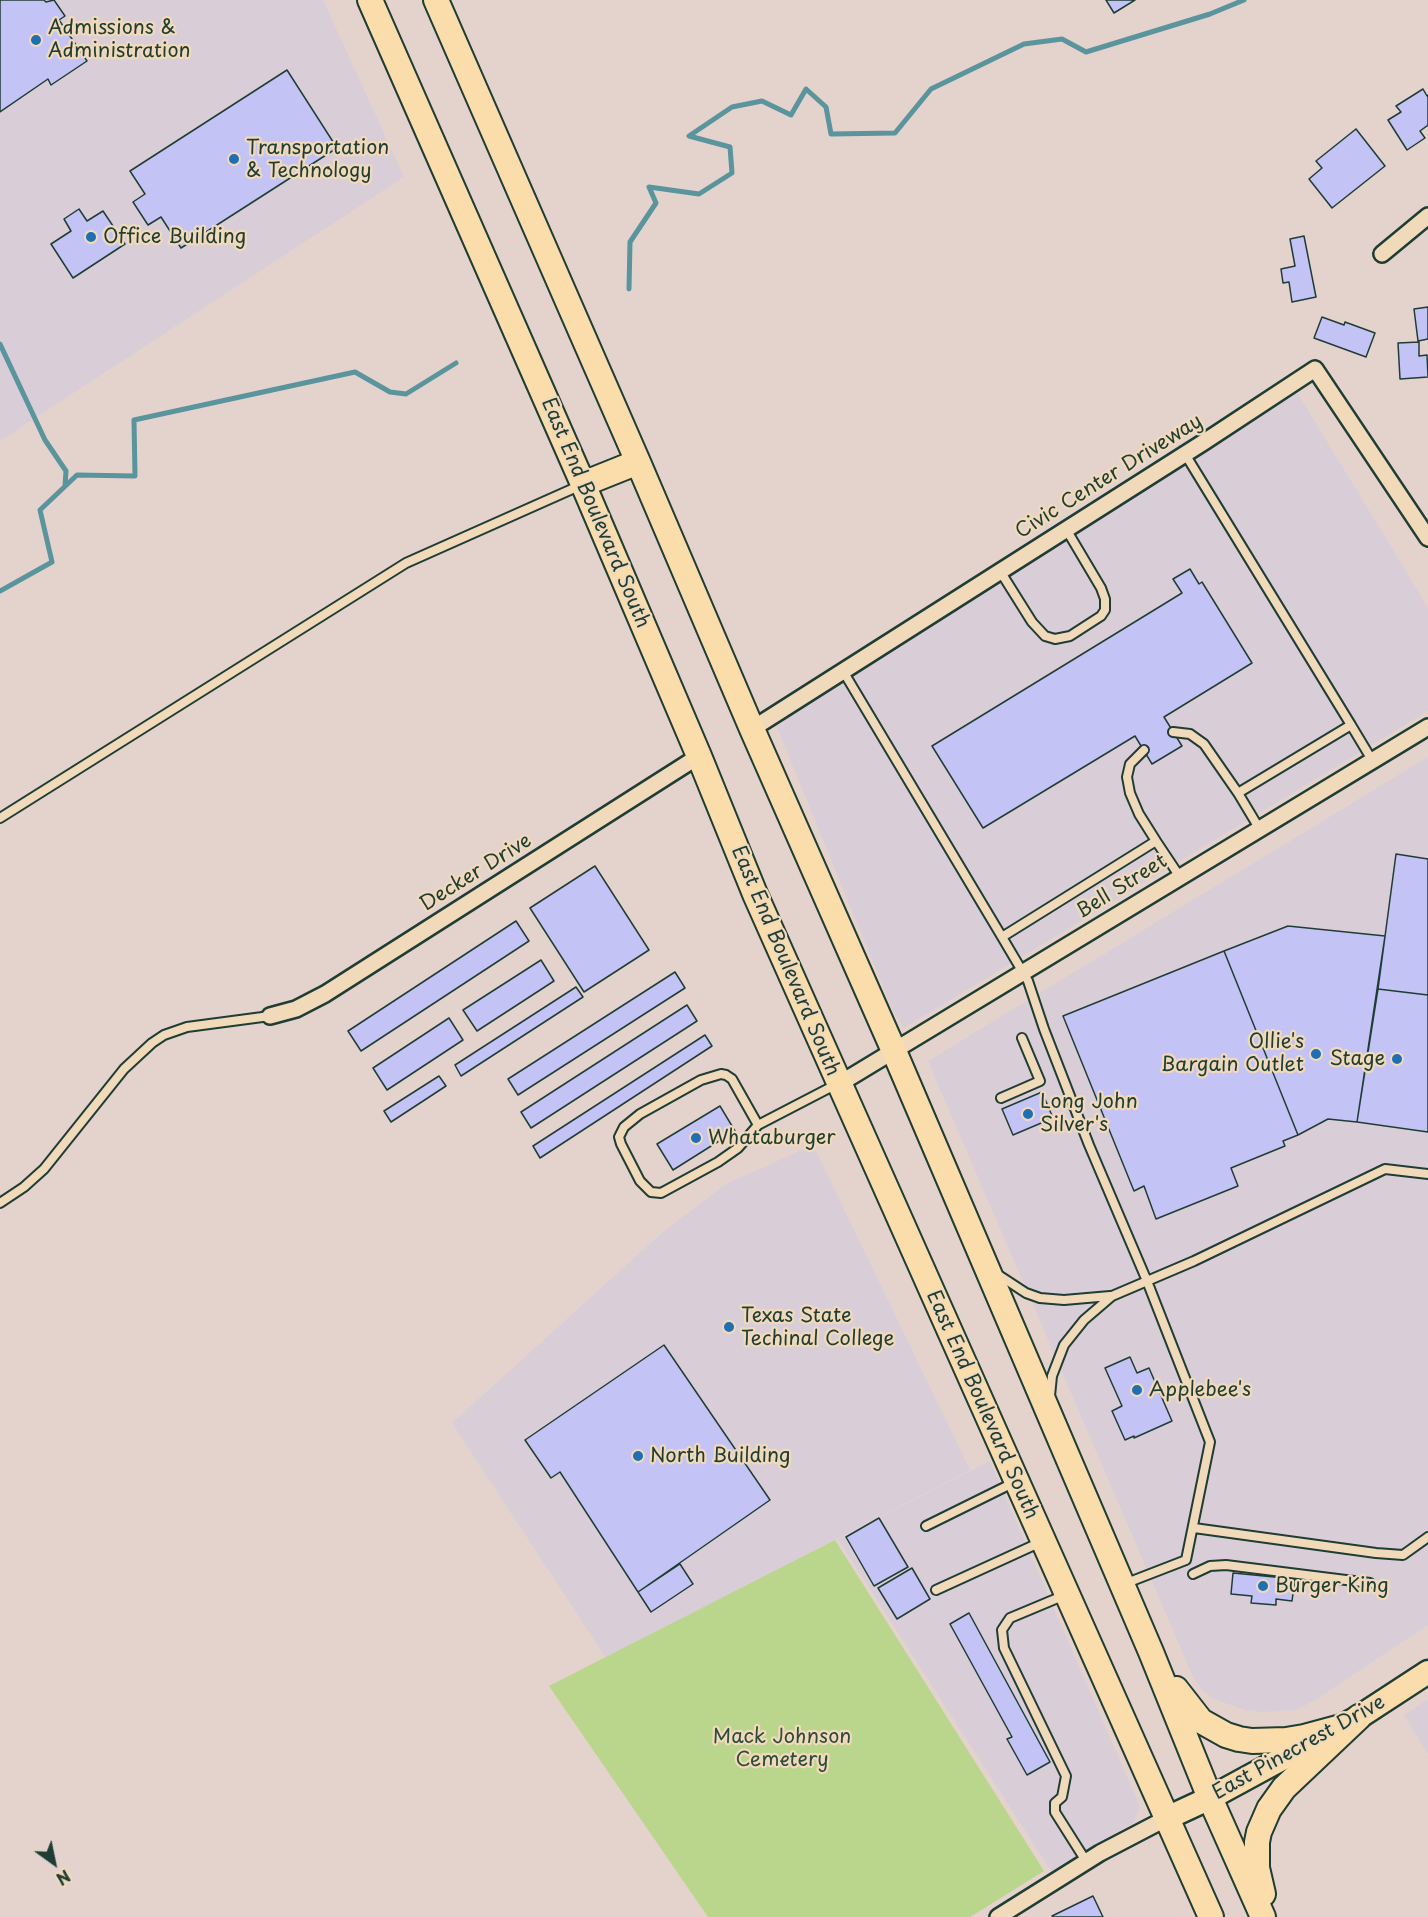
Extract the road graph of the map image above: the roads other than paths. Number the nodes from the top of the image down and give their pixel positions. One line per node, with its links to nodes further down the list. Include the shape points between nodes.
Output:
1 (370, 0): 7 (highway, East End Boulevard South)
2 (436, 0): 6 (highway)
3 (1428, 216): 4 (street)
4 (1382, 254)
5 (1185, 454): 8 (street, Civic Center Driveway); 9 (street, Civic Center Driveway, via 1316,369); 12 (lane)
6 (639, 462): 7 (highway); 14 (highway)
7 (584, 484): 17 (highway, East End Boulevard South); 20 (lane, via 406,562)
8 (1066, 529): 10 (street, Civic Center Driveway); 10 (lane, via 1101,588 1106,610 1070,636 1045,636)
9 (1428, 538)
10 (1000, 571): 11 (street, Civic Center Driveway)
11 (843, 671): 14 (street, Civic Center Driveway); 24 (lane)
12 (1351, 725): 18 (lane); 19 (lane)
13 (1428, 727): 18 (street, Bell Street)
14 (752, 729): 28 (highway)
15 (1173, 732): 19 (lane, via 1190,734 1204,744)
16 (1144, 750): 22 (lane, via 1130,764 1127,777 1139,814)
17 (699, 756): 26 (street, Decker Drive, via 325,994 296,1009); 29 (highway, East End Boulevard South)
18 (1372, 760): 21 (street, Bell Street)
19 (1238, 793): 21 (lane)
20 (0, 818)
21 (1259, 828): 23 (street, Bell Street)
22 (1156, 841): 23 (lane); 24 (lane)
23 (1180, 877): 25 (street, Bell Street)
24 (1002, 937): 25 (lane)
25 (1023, 973): 28 (street, Bell Street); 35 (lane, via 1089,1145)
26 (270, 1016): 33 (lane, via 187,1027 152,1043 124,1069 44,1169)
27 (1022, 1038): 30 (lane, via 1040,1081)
28 (894, 1051): 29 (street, Bell Street); 34 (highway)
29 (839, 1084): 31 (lane); 38 (highway, East End Boulevard South)
30 (1001, 1098)
31 (759, 1125): 31 (lane, via 737,1085 721,1074 701,1080 640,1114 624,1127 619,1137 640,1181 656,1194 718,1162 738,1148)
32 (1428, 1174): 35 (lane, via 1385,1169)
33 (0, 1203)
34 (987, 1268): 36 (lane, via 1040,1298); 37 (highway)
35 (1147, 1281): 36 (lane); 40 (lane, via 1210,1442)
36 (1112, 1296): 37 (lane, via 1084,1320 1064,1345 1052,1376)
37 (1048, 1410): 45 (highway)
38 (1017, 1481): 39 (lane); 42 (highway, East End Boulevard South)
39 (926, 1526)
40 (1194, 1528): 41 (lane, via 1403,1555); 45 (lane, via 1186,1560)
41 (1428, 1537)
42 (1043, 1541): 46 (lane); 47 (highway, East End Boulevard South)
43 (1193, 1574): 44 (lane, via 1210,1566 1226,1565)
44 (1370, 1583)
45 (1122, 1584): 48 (highway)
46 (936, 1590)
47 (1066, 1595): 52 (highway, East End Boulevard South); 53 (lane, via 1010,1618 1002,1630 1004,1647 1066,1776 1055,1812)
48 (1151, 1652): 50 (highway, via 1192,1712 1226,1735 1269,1741 1304,1737); 51 (highway)
49 (1428, 1672): 50 (main road, East Pinecrest Drive)
50 (1350, 1722): 51 (main road, East Pinecrest Drive); 57 (highway, via 1284,1788 1263,1821 1256,1855)
51 (1210, 1798): 52 (main road, East Pinecrest Drive); 56 (highway)
52 (1167, 1818): 53 (street); 55 (highway, East End Boulevard South)
53 (1086, 1861): 54 (street)
54 (998, 1917)
55 (1210, 1917)
56 (1263, 1917)
57 (1268, 1917)

